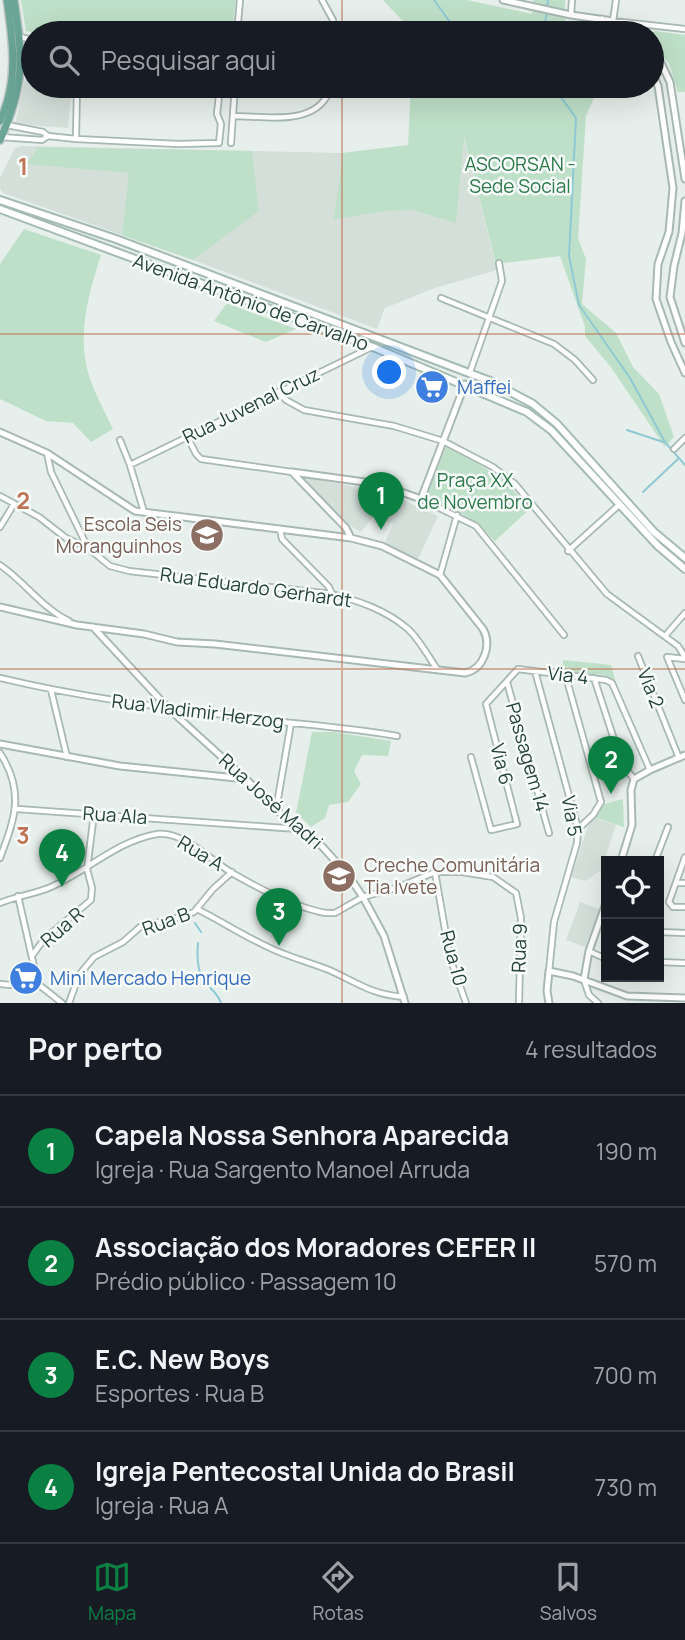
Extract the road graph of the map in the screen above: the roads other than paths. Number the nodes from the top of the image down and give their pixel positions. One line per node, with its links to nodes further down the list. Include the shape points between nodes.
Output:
1 (7, 0): 23 (main road, via 14,63)
2 (14, 0): 15 (main road)
3 (240, 0): 10 (street)
4 (322, 0): 11 (street)
5 (503, 0): 8 (street)
6 (572, 0): 8 (street)
7 (616, 0): 12 (street)
8 (571, 15): 9 (street)
9 (602, 19): 12 (street)
10 (238, 21)
11 (333, 21)
12 (613, 21)
13 (664, 27): 14 (street)
14 (685, 29)
15 (20, 37): 23 (main road, via 19,86 13,111)
16 (664, 69): 30 (street, via 670,82)
17 (77, 98): 28 (street)
18 (219, 98): 28 (street, via 219,143)
19 (234, 98): 22 (street)
20 (326, 98): 22 (street, via 302,116)
21 (660, 98): 34 (street, via 673,188)
22 (233, 116): 29 (street)
23 (3, 123): 24 (street); 26 (main road)
24 (21, 128): 25 (street); 27 (street)
25 (48, 136): 27 (street, via 42,140); 28 (street)
26 (1, 138): 27 (street)
27 (19, 138)
28 (76, 139)
29 (231, 143)
30 (685, 179)
31 (0, 200): 36 (main road, Avenida Antônio de Carvalho)
32 (685, 201): 35 (street)
33 (0, 209): 38 (main road, Avenida Antônio de Carvalho)
34 (669, 232): 35 (street); 44 (street, via 658,264 656,299)
35 (682, 233): 43 (street, via 670,297)
36 (116, 239): 37 (main road, Avenida Antônio de Carvalho); 38 (main road)
37 (126, 243): 39 (main road); 46 (main road, Avenida Antônio de Carvalho)
38 (112, 251): 39 (main road, Avenida Antônio de Carvalho)
39 (121, 255): 45 (main road, Avenida Antônio de Carvalho)
40 (499, 264): 42 (street, via 502,281)
41 (441, 298): 42 (street)
42 (491, 317): 46 (street); 50 (street, via 554,344)
43 (684, 340): 44 (street)
44 (671, 342): 47 (street)
45 (373, 347): 49 (main road, Avenida Antônio de Carvalho); 52 (street, Rua Juvenal Cruz)
46 (470, 372): 48 (main road, Avenida Antônio de Carvalho); 49 (main road, via 463,379)
47 (685, 373)
48 (481, 377): 51 (main road); 73 (main road, Avenida Antônio de Carvalho, via 533,404 558,424 654,532)
49 (452, 378): 51 (main road, Avenida Antônio de Carvalho)
50 (593, 380)
51 (465, 384): 57 (street); 65 (main road, Avenida Antônio de Carvalho, via 527,412 544,425)
52 (278, 392): 54 (street, Rua Juvenal Cruz); 57 (street, via 304,410 394,426)
53 (0, 432): 59 (street)
54 (187, 436): 60 (street, Rua Juvenal Cruz); 61 (street, via 201,458)
55 (685, 438): 58 (street)
56 (120, 440): 60 (street)
57 (443, 441): 63 (street); 72 (street, via 504,475)
58 (674, 449)
59 (47, 453): 66 (street); 71 (street, via 51,472)
60 (130, 465): 66 (street)
61 (292, 472): 63 (street, via 379,484); 70 (street)
62 (0, 496): 64 (street, Rua Eduardo Gerhardt)
63 (421, 499): 67 (street)
64 (15, 504): 68 (street); 71 (street, Rua Eduardo Gerhardt)
65 (619, 505): 72 (street); 75 (main road, Avenida Antônio de Carvalho)
66 (144, 512): 69 (street)
67 (457, 515): 76 (street); 82 (street, via 489,540)
68 (0, 527)
69 (280, 529): 70 (street); 77 (street, via 282,539)
70 (351, 538): 76 (street, via 382,546)
71 (88, 548): 77 (street, Rua Eduardo Gerhardt, via 110,566 129,570)
72 (568, 551): 83 (street, via 615,601)
73 (685, 558)
74 (0, 565): 80 (street, via 58,616)
75 (685, 569)
76 (440, 575): 86 (street, via 486,635 487,648 474,670)
77 (332, 594): 86 (street, Rua Eduardo Gerhardt, via 390,616 409,630)
78 (0, 607): 80 (street)
79 (685, 613): 83 (street)
80 (76, 625): 81 (street)
81 (93, 627): 86 (street, via 177,642); 95 (street, Rua José Madri)
82 (564, 635)
83 (665, 636): 85 (street)
84 (638, 656): 102 (street, Via 2)
85 (685, 658): 93 (street, via 667,657)
86 (438, 670)
87 (535, 671): 89 (street, Via 4); 90 (street, Via 4, via 518,669); 111 (street, Via 5)
88 (0, 678): 92 (street, Rua Vladimir Herzog)
89 (594, 678): 103 (street, Via 4, via 614,685); 105 (street, via 622,764)
90 (507, 681): 94 (street, Via 4); 112 (street, Passagem 14)
91 (568, 684): 111 (street, via 601,802)
92 (51, 690): 95 (street, Rua Vladimir Herzog); 100 (street)
93 (685, 700)
94 (486, 704): 101 (street, Via 6, via 517,824 491,830)
95 (169, 709): 96 (street, Rua Vladimir Herzog); 104 (street, Rua José Madri)
96 (291, 723): 97 (street, Rua Vladimir Herzog); 107 (street)
97 (397, 736)
98 (0, 744): 100 (street)
99 (0, 753): 106 (street, via 14,785)
100 (67, 757): 104 (street)
101 (471, 757)
102 (682, 757): 103 (street)
103 (650, 770): 105 (street)
104 (246, 779): 107 (street, Rua José Madri)
105 (634, 779): 113 (street, via 632,825)
106 (17, 809): 108 (street, Rua Ala); 115 (street)
107 (276, 810): 110 (street, Rua José Madri)
108 (94, 814): 110 (street, Rua Ala); 117 (street, Rua R)
109 (667, 827): 114 (street)
110 (298, 829): 123 (street, Rua José Madri, via 327,851)
111 (578, 829): 135 (street, Via 5, via 554,922)
112 (549, 833)
113 (623, 856)
114 (657, 856)
115 (0, 858)
116 (685, 858): 120 (street)
117 (87, 869): 118 (street, Rua A, via 108,852 158,834 192,845); 122 (street, Rua A, via 49,888); 131 (street, Rua R, via 92,888 88,904 44,939)
118 (232, 872): 123 (street, Rua A, via 326,913 335,913); 126 (street)
119 (435, 872): 123 (street, Rua A); 143 (street, Rua 10, via 450,958); 144 (street, Rua 9, via 493,877 516,893 521,918)
120 (676, 883): 121 (street); 125 (street, via 669,902 673,907)
121 (685, 883)
122 (18, 896): 124 (street, Rua A); 131 (street)
123 (363, 897): 140 (street, Rua José Madri, via 384,936)
124 (0, 903)
125 (685, 907)
126 (197, 909): 140 (street, Rua B, via 298,961); 142 (street, Rua B, via 140,928 94,957 79,975)
127 (601, 917): 130 (street)
128 (664, 932): 129 (street)
129 (685, 933)
130 (589, 951): 132 (street); 136 (street)
131 (32, 956): 138 (street)
132 (601, 957)
133 (664, 962): 134 (street)
134 (685, 963)
135 (549, 971): 136 (street); 145 (street, Via 5)
136 (584, 979): 139 (street, via 627,996); 146 (street, via 589,995)
137 (0, 984): 138 (street)
138 (38, 984): 141 (street)
139 (685, 998)
140 (405, 1000)
141 (62, 1003)
142 (69, 1003)
143 (466, 1003)
144 (519, 1003)
145 (549, 1003)
146 (598, 1003)

